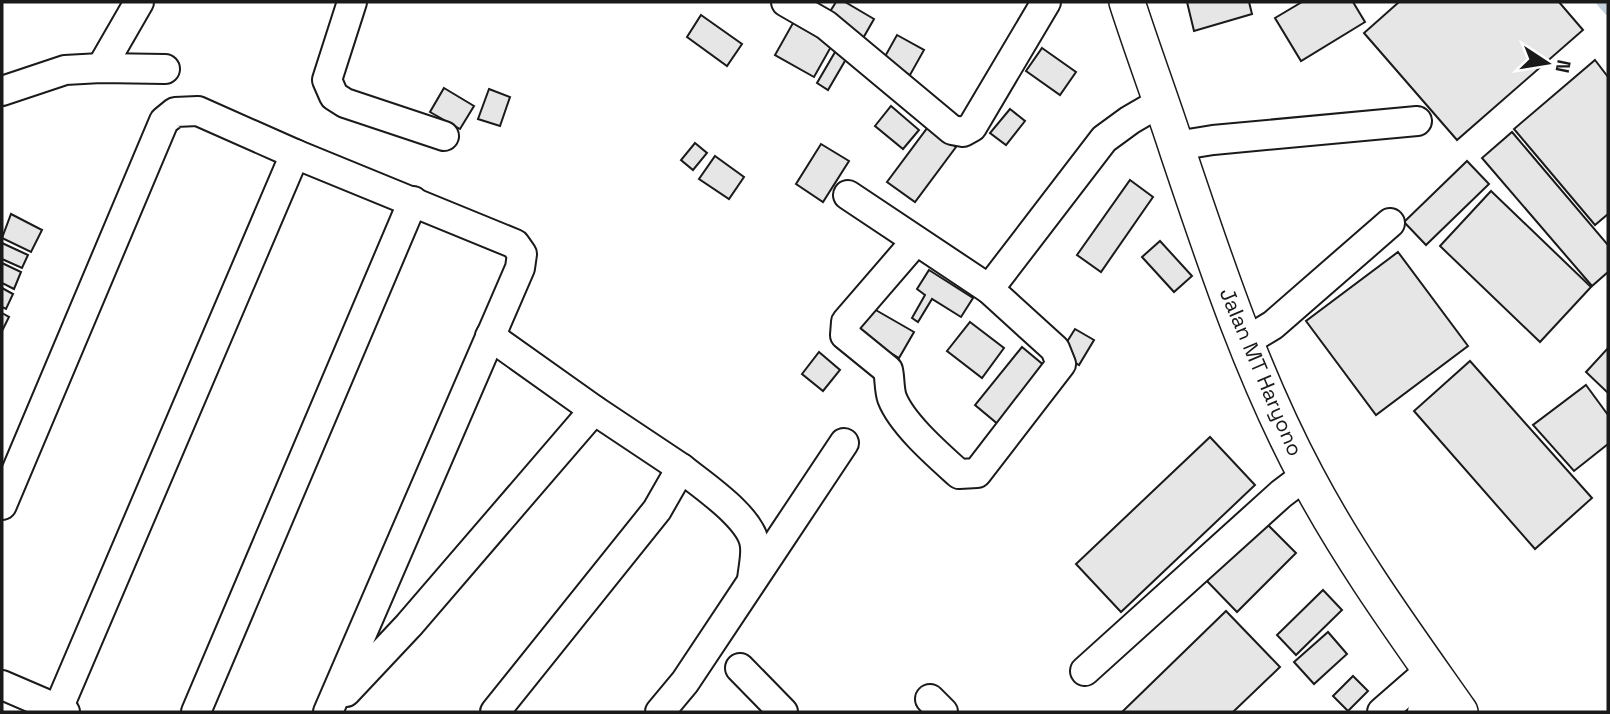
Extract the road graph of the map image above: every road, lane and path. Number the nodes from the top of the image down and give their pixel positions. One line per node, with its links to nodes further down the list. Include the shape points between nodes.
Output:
1 (139, 2): 6 (street)
2 (352, 2): 11 (street, via 327,80 334,96)
3 (786, 2): 4 (street, via 826,25 952,130 962,132 972,127)
4 (1046, 2)
5 (1127, 2): 9 (main road, Jalan MT Haryono)
6 (101, 68): 7 (street); 8 (street, via 65,70)
7 (165, 69)
8 (2, 91)
9 (1161, 102): 12 (main road, Jalan MT Haryono); 18 (street, via 1104,139)
10 (1417, 121): 12 (street)
11 (444, 136)
12 (1176, 146): 20 (main road, Jalan MT Haryono)
13 (295, 154): 15 (street); 25 (street, via 198,111 175,112 164,121); 32 (street)
14 (848, 195): 17 (street)
15 (413, 201): 19 (street, via 515,244 522,254); 33 (street)
16 (1390, 223): 20 (street, via 1273,325)
17 (915, 242): 18 (street); 18 (street, via 846,322 845,335 888,370 895,404 919,437 959,474 976,473 1060,364 1055,349)
18 (989, 289)
19 (490, 336): 21 (street); 31 (street)
20 (1245, 342): 24 (main road, Jalan MT Haryono)
21 (594, 410): 23 (street); 31 (street, via 409,625)
22 (844, 443): 26 (street)
23 (681, 468): 26 (street, via 741,518 752,534); 34 (street, via 657,510)
24 (1306, 475): 28 (street); 30 (main road, Jalan MT Haryono)
25 (2, 505)
26 (752, 579): 35 (street)
27 (740, 668): 36 (street)
28 (1086, 671)
29 (2, 685): 32 (street)
30 (1439, 697): 37 (street)
31 (330, 709)
32 (62, 711)
33 (196, 712)
34 (495, 712)
35 (660, 712)
36 (783, 712)
37 (1382, 712)

